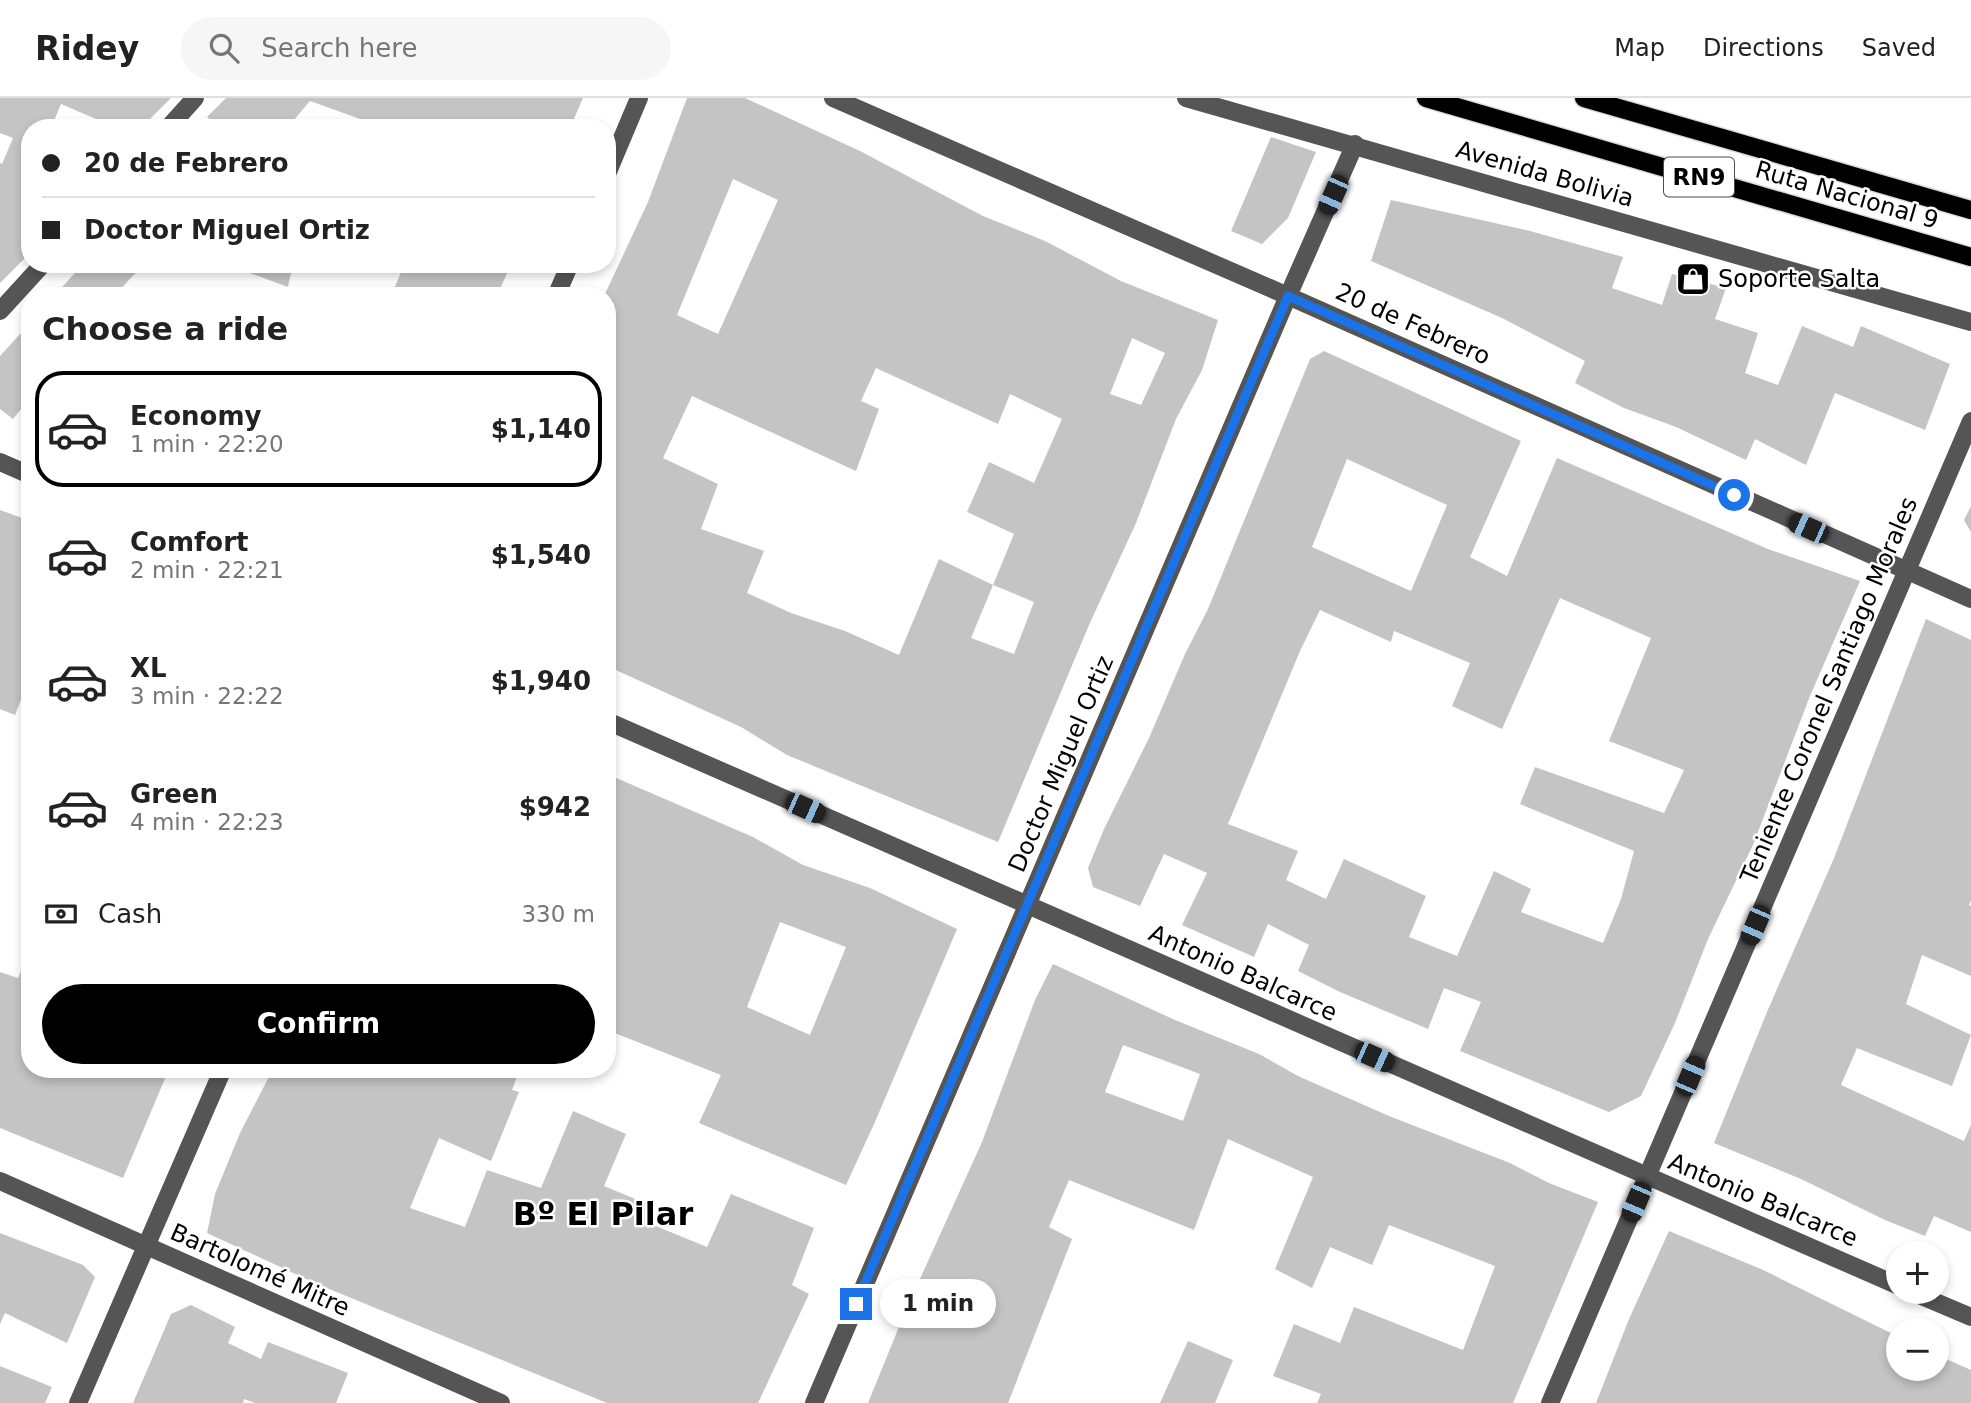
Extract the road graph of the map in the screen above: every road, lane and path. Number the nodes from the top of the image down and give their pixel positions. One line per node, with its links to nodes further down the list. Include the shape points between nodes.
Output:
1 (195, 98): 7 (street)
2 (639, 98): 9 (street)
3 (833, 98): 15 (street, 20 de Febrero)
4 (1186, 98): 8 (street, Avenida Bolivia)
5 (1426, 98): 11 (main road, Ruta Nacional 9 / RN9)
6 (1584, 98): 10 (main road, Ruta Nacional 9 / RN9)
7 (176, 119)
8 (1355, 144): 15 (street, Doctor Miguel Ortiz); 17 (street, Avenida Bolivia)
9 (616, 153)
10 (1971, 210)
11 (1971, 257)
12 (35, 273): 13 (street)
13 (22, 287)
14 (21, 288): 16 (street)
15 (1288, 296): 21 (street, 20 de Febrero); 24 (street, Doctor Miguel Ortiz)
16 (0, 311)
17 (1971, 322)
18 (1971, 421): 21 (street, Teniente Coronel Santiago Morales)
19 (0, 463): 20 (street)
20 (21, 471)
21 (1907, 572): 22 (street, 20 de Febrero); 26 (street, Teniente Coronel Santiago Morales)
22 (1971, 599)
23 (616, 725): 24 (street, Antonio Balcarce)
24 (1027, 906): 26 (street, Antonio Balcarce); 34 (street, Doctor Miguel Ortiz)
25 (219, 1078): 28 (street)
26 (1647, 1176): 29 (street, Antonio Balcarce); 35 (street, Teniente Coronel Santiago Morales)
27 (0, 1181): 28 (street, Bartolomé Mitre)
28 (144, 1246): 32 (street); 33 (street, Bartolomé Mitre)
29 (1886, 1280)
30 (1940, 1304): 31 (street)
31 (1971, 1317)
32 (78, 1403)
33 (501, 1403)
34 (814, 1403)
35 (1550, 1403)

